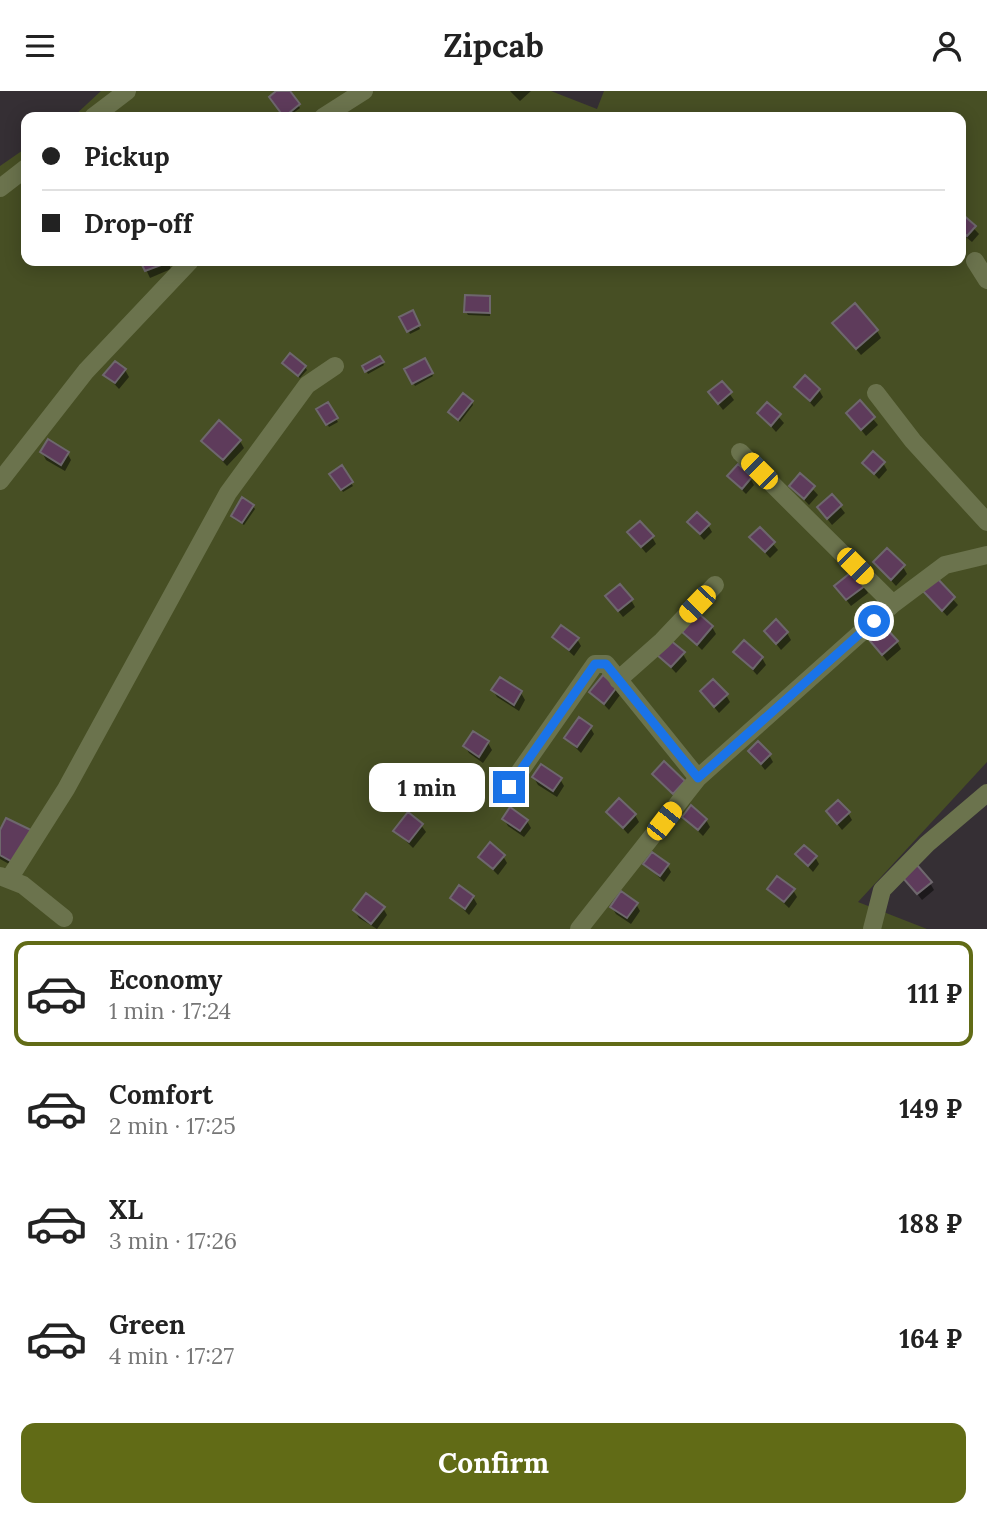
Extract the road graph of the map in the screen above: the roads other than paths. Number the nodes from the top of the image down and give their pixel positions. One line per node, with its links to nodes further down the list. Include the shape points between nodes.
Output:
1 (128, 91): 3 (street)
2 (364, 91): 4 (street)
3 (100, 112)
4 (331, 112)
5 (21, 172): 6 (street)
6 (0, 188)
7 (975, 261): 9 (street)
8 (185, 266): 13 (street, via 86,371)
9 (987, 280)
10 (335, 366): 22 (street, via 307,385 229,493 66,789)
11 (876, 393): 14 (street)
12 (740, 452): 17 (street)
13 (0, 481)
14 (987, 522)
15 (987, 555): 17 (street, via 945,565)
16 (715, 585): 18 (street)
17 (893, 604): 19 (street)
18 (618, 680): 19 (street); 20 (street, via 606,664 595,664)
19 (698, 778): 24 (street)
20 (509, 787)
21 (987, 793): 25 (street, via 882,890)
22 (4, 878): 23 (street, via 23,885)
23 (64, 918)
24 (579, 929)
25 (872, 929)

